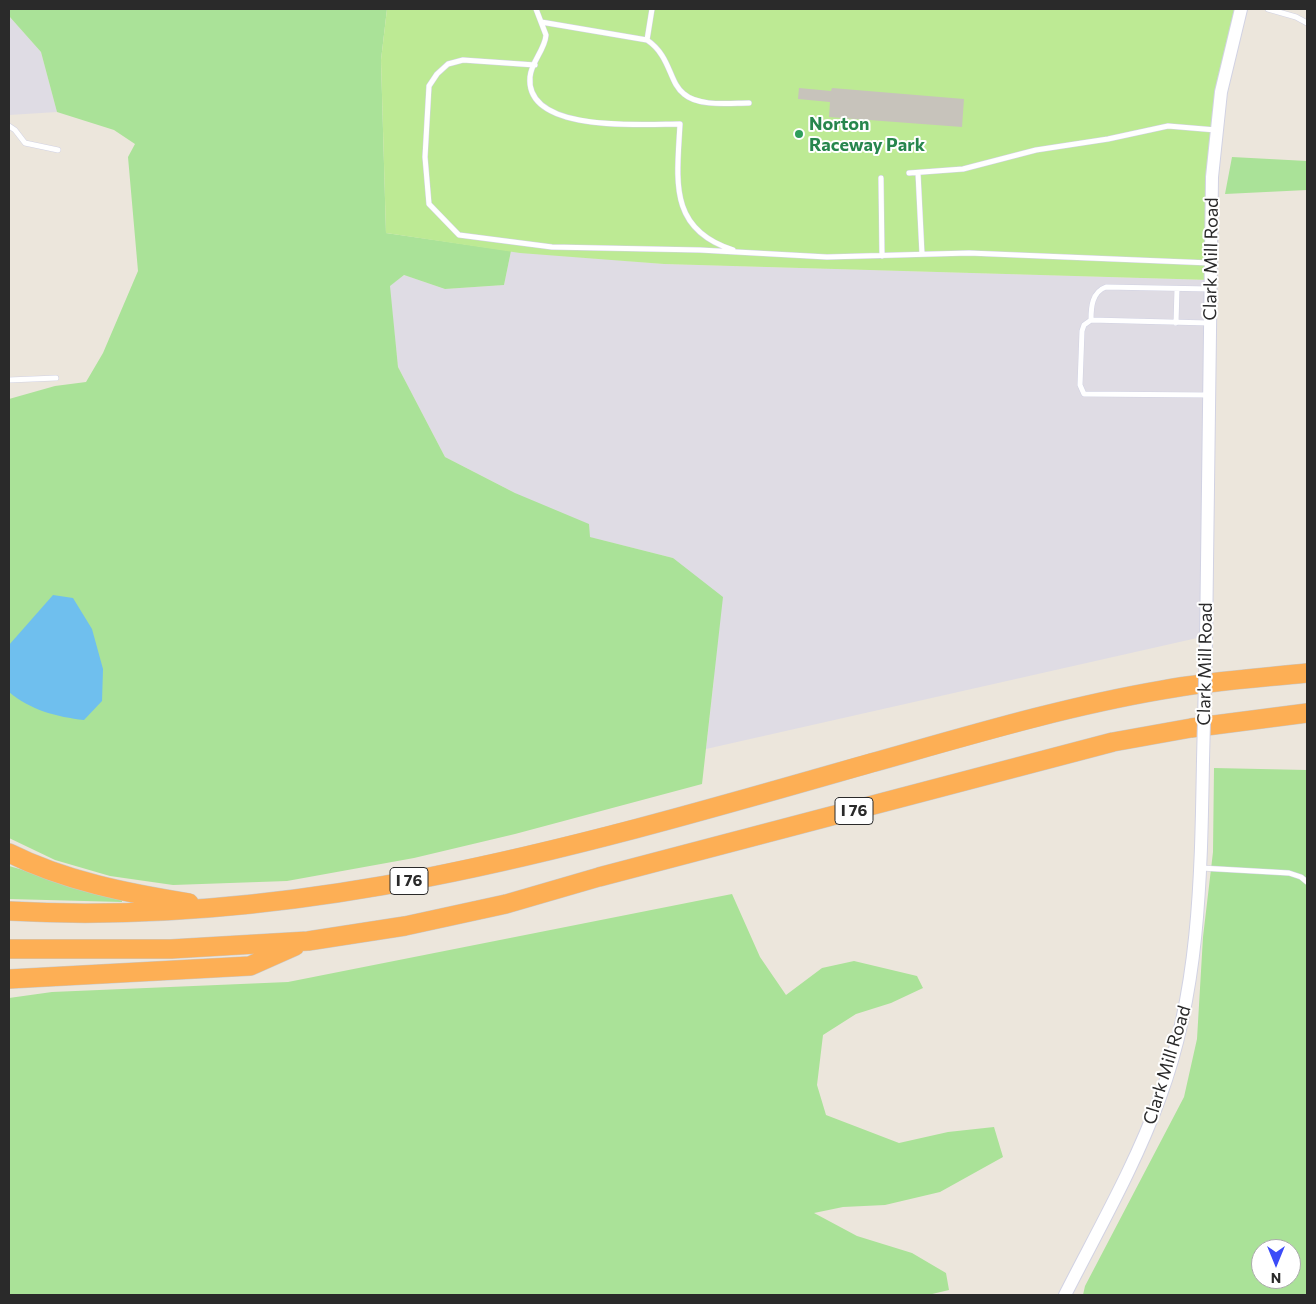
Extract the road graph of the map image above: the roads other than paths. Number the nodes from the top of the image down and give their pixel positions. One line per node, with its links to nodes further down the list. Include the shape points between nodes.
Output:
1 (536, 9): 5 (lane)
2 (652, 9): 7 (lane)
3 (1241, 9): 11 (street, Clark Mill Road, via 1225,67)
4 (1268, 9): 6 (lane)
5 (542, 22): 7 (lane); 8 (lane, via 546,40)
6 (1307, 23)
7 (647, 40): 9 (lane, via 661,52 683,94 695,100)
8 (535, 65): 16 (lane, via 530,78 535,98 541,106 562,116 610,124 680,124 678,188 682,208 690,223 704,237); 16 (lane, via 464,60 448,64 429,86 425,157 429,204 458,235 552,247)
9 (749, 103)
10 (9, 126): 12 (lane, via 16,130 25,144)
11 (1216, 130): 14 (lane, via 1168,126 1036,150 963,168); 19 (street, Clark Mill Road)
12 (58, 150)
13 (909, 172): 14 (lane)
14 (918, 172): 17 (lane)
15 (881, 178): 18 (lane)
16 (741, 252): 18 (lane, via 827,257)
17 (922, 254): 18 (lane); 19 (lane)
18 (882, 256)
19 (1211, 263): 21 (street, Clark Mill Road)
20 (1177, 289): 21 (lane); 22 (lane, via 1106,287 1099,290 1091,305); 23 (lane)
21 (1210, 290): 24 (street, Clark Mill Road)
22 (1091, 320): 23 (lane); 27 (lane, via 1082,331 1080,385 1084,394)
23 (1176, 322): 24 (lane)
24 (1210, 323): 27 (street, Clark Mill Road)
25 (56, 378): 26 (lane)
26 (9, 380)
27 (1209, 396): 31 (street, Clark Mill Road, bridge)
28 (1307, 673): 33 (highway, I 76, via 1164,689 1067,709 624,832 472,869 328,896)
29 (1307, 713): 35 (highway, I 76, via 1113,742 506,904 405,926)
30 (9, 853): 33 (highway, via 56,873 127,892 190,903)
31 (1201, 868): 32 (lane, via 1289,873); 38 (street, Clark Mill Road, via 1196,935 1184,1014 1161,1096 1099,1234)
32 (1307, 882)
33 (242, 907): 34 (highway, I 76, via 144,913)
34 (9, 911)
35 (308, 940): 36 (highway, I 76, via 170,949); 37 (highway, via 250,966)
36 (9, 949)
37 (9, 978)
38 (1065, 1295)

